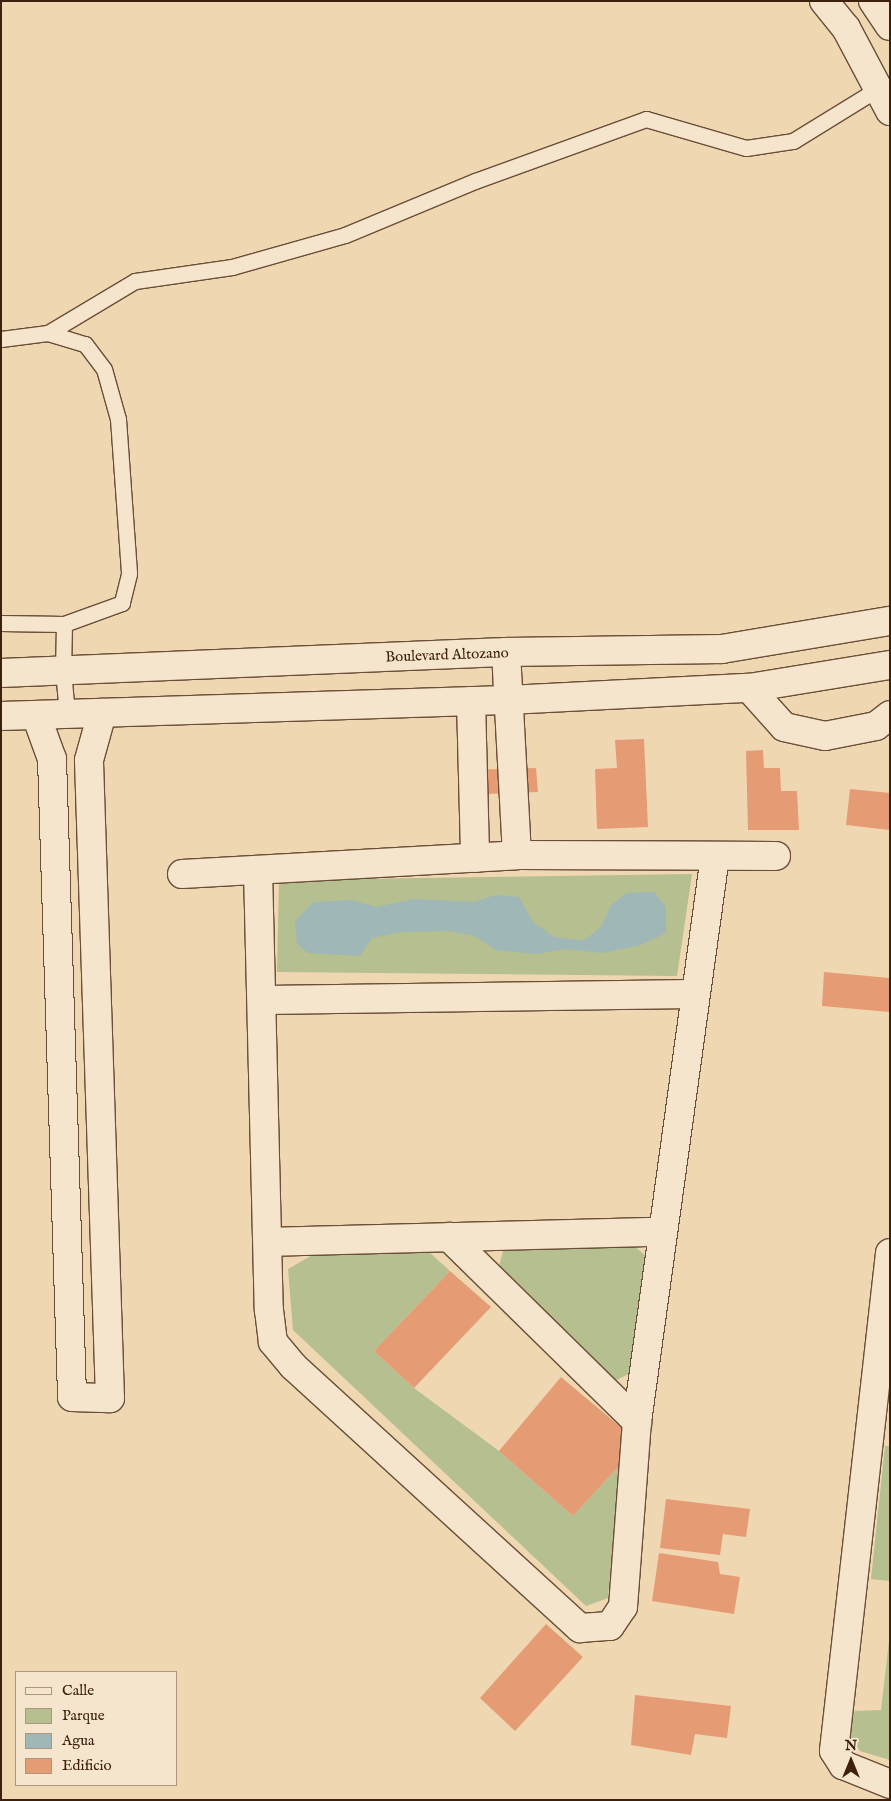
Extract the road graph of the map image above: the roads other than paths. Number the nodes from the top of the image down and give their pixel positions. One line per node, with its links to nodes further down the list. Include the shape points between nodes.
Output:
1 (824, 1): 4 (street, via 846,28)
2 (873, 1): 3 (street)
3 (890, 26)
4 (886, 94): 5 (lane, via 793,141 746,148 646,119 475,181 346,235 232,267 135,281)
5 (48, 333): 6 (lane); 9 (lane, via 85,344 104,368 118,420 129,574 122,603)
6 (1, 338)
7 (890, 621): 10 (street, Boulevard Altozano, via 722,649)
8 (1, 623): 9 (lane)
9 (64, 624): 12 (lane)
10 (506, 652): 12 (street, Boulevard Altozano); 15 (street)
11 (890, 665): 14 (street)
12 (63, 670): 13 (street, Boulevard Altozano); 18 (lane)
13 (1, 673)
14 (749, 688): 15 (street); 20 (street, via 784,727 825,736 876,726)
15 (508, 700): 16 (street); 22 (street)
16 (471, 701): 17 (street); 25 (street)
17 (102, 713): 18 (street); 19 (street, via 89,760 110,1398 72,1397 52,759)
18 (67, 714): 19 (street)
19 (36, 715): 21 (street)
20 (890, 715)
21 (1, 716)
22 (517, 856): 23 (street); 25 (street)
23 (714, 856): 24 (street); 28 (street)
24 (776, 856)
25 (475, 858): 26 (street)
26 (258, 870): 27 (street); 29 (street)
27 (182, 874)
28 (696, 994): 29 (street); 30 (street)
29 (262, 1000): 32 (street)
30 (663, 1232): 31 (street); 35 (street)
31 (449, 1238): 32 (street); 35 (street)
32 (269, 1242): 35 (street, via 269,1310 273,1342 293,1366 580,1628 610,1626 623,1607)
33 (890, 1253): 34 (street)
34 (888, 1289): 36 (street, via 834,1751 843,1765)
35 (637, 1422)
36 (890, 1784)

